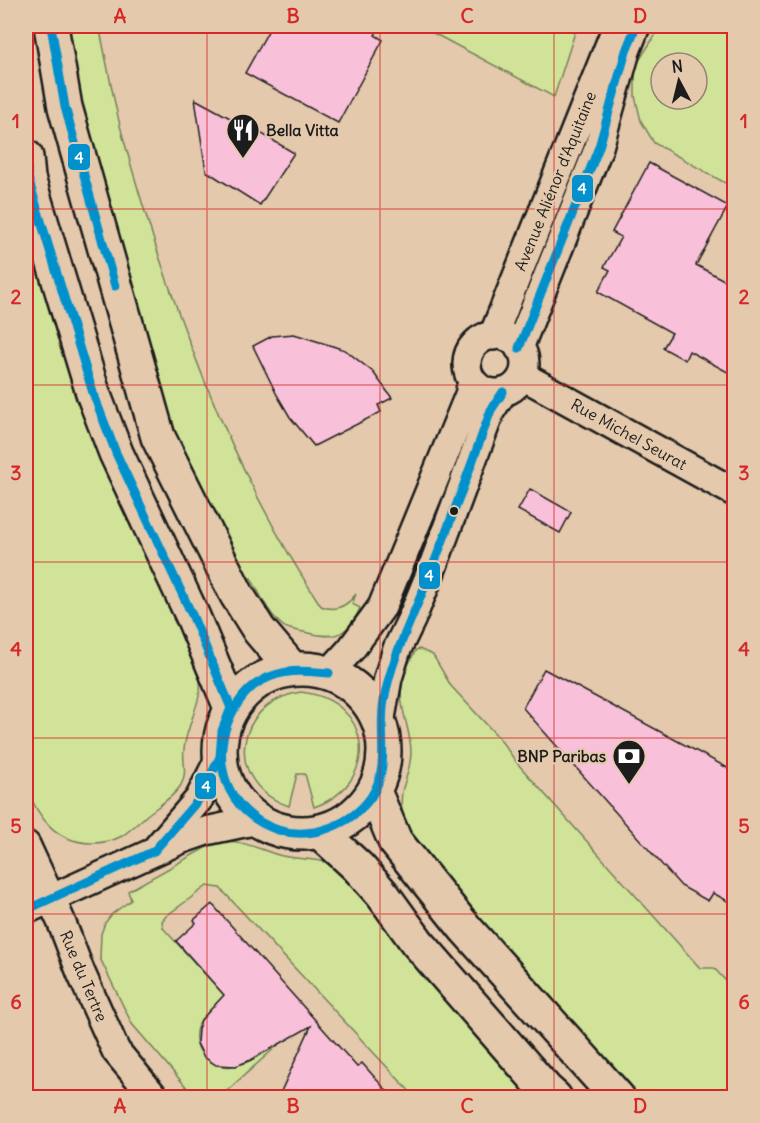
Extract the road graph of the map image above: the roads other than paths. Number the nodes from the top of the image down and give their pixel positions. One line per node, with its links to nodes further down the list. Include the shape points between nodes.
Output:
1 (51, 26): 10 (main road, via 65,107 158,437 237,595 259,630)
2 (617, 26): 5 (street, Avenue Aliénor d'Aquitaine)
3 (636, 26): 6 (street, Avenue Aliénor d'Aquitaine, via 599,147)
4 (26, 157): 12 (main road, via 28,178 93,393 116,453)
5 (493, 336): 6 (street, via 508,338); 7 (street, via 478,342 470,353 467,362)
6 (519, 348): 8 (street, via 525,366)
7 (472, 381): 8 (street, via 494,393); 11 (street, via 382,606)
8 (513, 384): 9 (street, Rue Michel Seurat); 13 (street, via 491,410 430,574 397,649)
9 (735, 492)
10 (292, 669): 11 (main road); 12 (main road, via 257,682)
11 (329, 673): 13 (main road, via 361,692)
12 (231, 708): 14 (main road, via 222,732)
13 (380, 724): 15 (main road, via 384,758)
14 (220, 757): 16 (main road, via 230,790 238,803); 19 (street, via 199,799)
15 (374, 791): 17 (main road, via 351,817); 24 (main road, via 395,842 465,928)
16 (258, 820): 17 (main road, via 292,832); 19 (street, via 206,831)
17 (320, 831): 23 (main road, via 383,895 417,942)
18 (26, 845): 20 (street, Rue du Tertre)
19 (154, 851): 20 (street)
20 (51, 900): 21 (street); 22 (street, Rue du Tertre, via 116,1051)
21 (26, 910)
22 (155, 1098)
23 (555, 1098)
24 (618, 1098)

